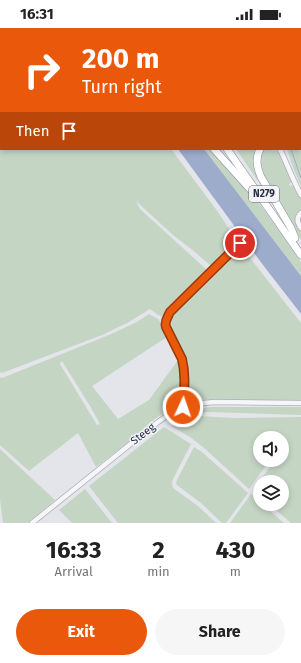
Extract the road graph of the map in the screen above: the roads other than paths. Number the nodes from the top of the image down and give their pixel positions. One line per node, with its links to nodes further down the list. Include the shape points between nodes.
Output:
1 (215, 150): 11 (highway, N279)
2 (228, 150): 11 (highway, N279)
3 (233, 150): 12 (highway, N279)
4 (260, 150): 12 (highway, N279, via 258,170 292,228)
5 (280, 150): 7 (street)
6 (283, 150): 7 (street)
7 (284, 157): 8 (street)
8 (301, 195)
9 (301, 213): 10 (street, via 297,220)
10 (301, 228)
11 (283, 230): 15 (highway, N279)
12 (295, 238): 14 (highway, N279)
13 (240, 243): 17 (street, via 170,312 166,319 166,327 182,359)
14 (301, 247)
15 (301, 255)
16 (301, 403): 17 (street, Steeg, via 216,402)
17 (183, 407): 18 (street, Steeg, via 158,422)
18 (32, 523)

